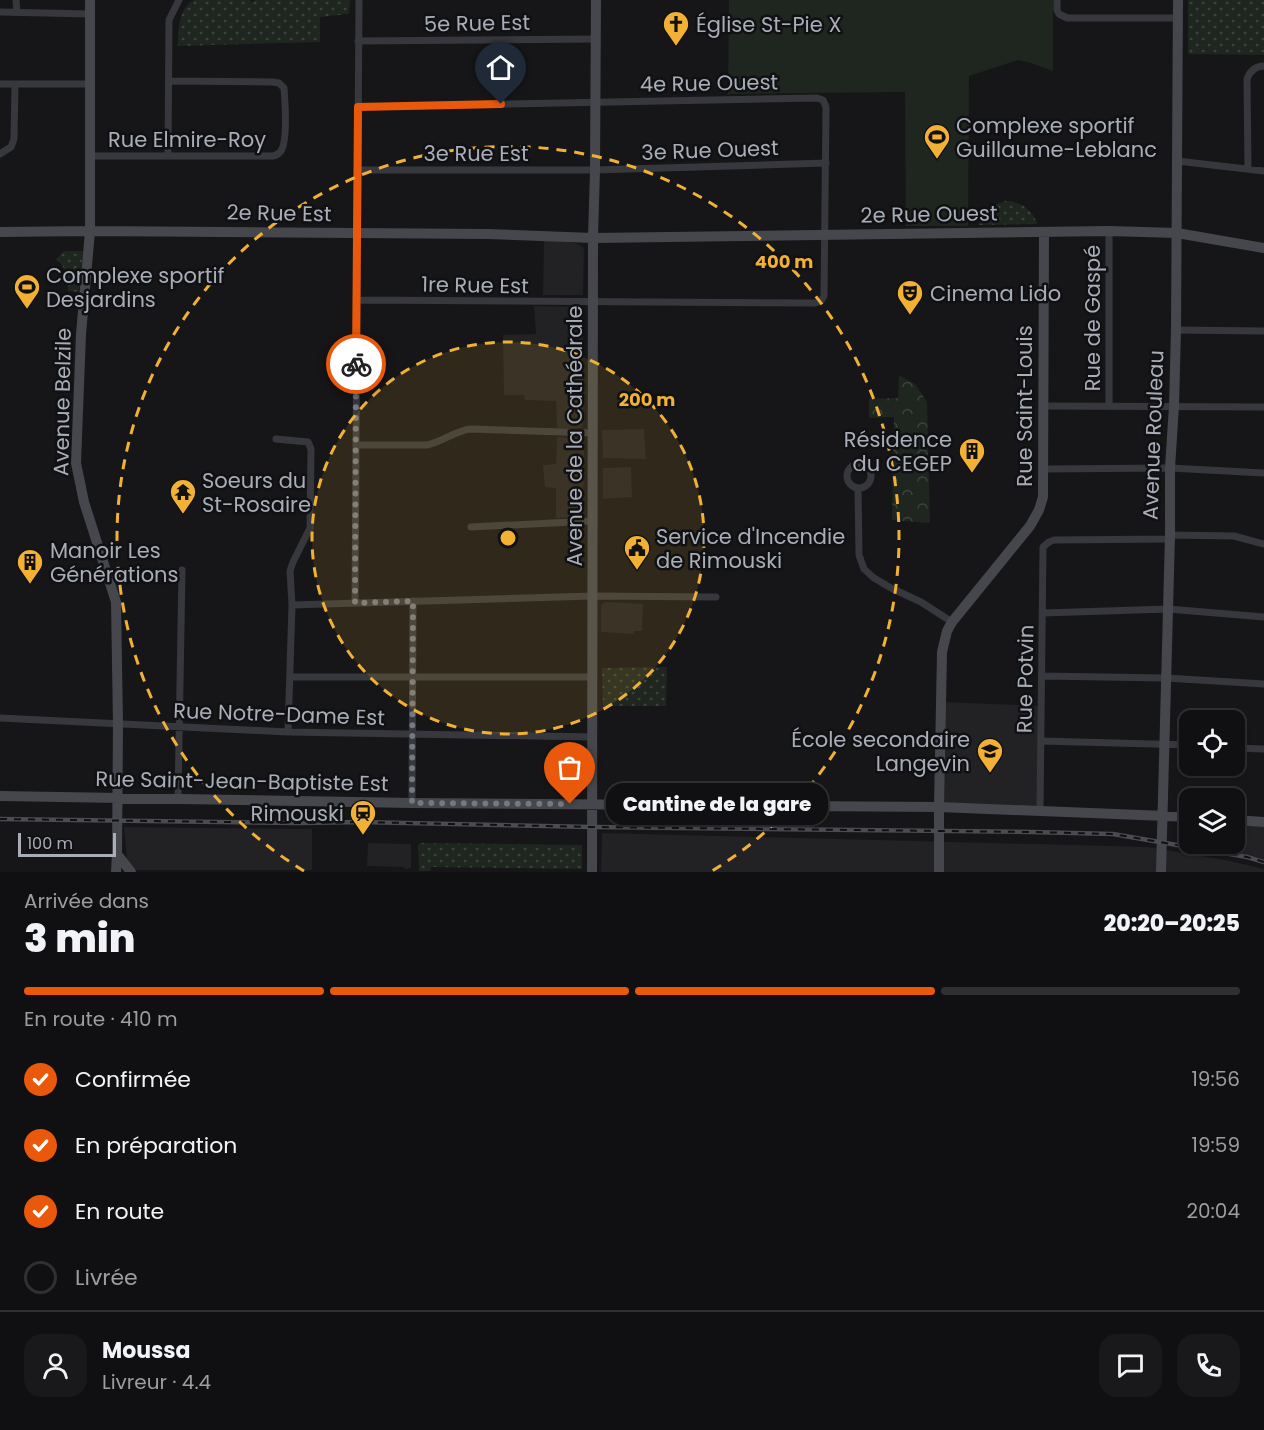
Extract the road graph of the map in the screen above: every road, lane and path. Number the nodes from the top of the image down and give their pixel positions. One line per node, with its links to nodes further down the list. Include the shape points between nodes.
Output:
1 (16, 0): 9 (street)
2 (90, 0): 10 (street, Avenue Belzile)
3 (178, 0): 15 (street, via 169,20)
4 (359, 0): 13 (street)
5 (596, 0): 12 (street, Avenue de la Cathédrale)
6 (1058, 0): 11 (street, via 1059,14 1067,18)
7 (1178, 0): 11 (street, Avenue Rouleau)
8 (0, 12): 9 (street)
9 (17, 12): 10 (street)
10 (90, 14): 18 (street, Avenue Belzile)
11 (1177, 18): 24 (street, Avenue Rouleau)
12 (596, 39): 13 (street, 5e Rue Est); 19 (street, Avenue de la Cathédrale)
13 (358, 41): 20 (street)
14 (1264, 66): 28 (street, via 1253,69 1246,79)
15 (169, 81): 23 (street); 23 (street, Rue Elmire-Roy, via 279,83 284,88 286,123 282,149 273,156)
16 (0, 84): 17 (street)
17 (15, 84): 18 (street); 21 (street, via 14,139 11,147)
18 (90, 84): 22 (street, Avenue Belzile)
19 (596, 102): 20 (street, 4e Rue Ouest); 25 (street, 4e Rue Ouest, via 817,98 826,107); 27 (street, Avenue de la Cathédrale)
20 (358, 107): 26 (street)
21 (0, 154)
22 (90, 156): 23 (street, Rue Elmire-Roy); 30 (street, Avenue Belzile)
23 (168, 156)
24 (1177, 161): 28 (street); 35 (street, Avenue Rouleau)
25 (826, 163): 27 (street, 3e Rue Ouest); 36 (street)
26 (358, 170): 27 (street, 3e Rue Est); 34 (street)
27 (595, 170): 37 (street, Avenue de la Cathédrale)
28 (1248, 170): 29 (street)
29 (1264, 171)
30 (90, 231): 32 (street, 2e Rue Est); 34 (street, 2e Rue Est); 75 (street, Avenue Belzile, via 76,463 84,502 116,602)
31 (1109, 231): 33 (street, 2e Rue Ouest); 35 (street, 2e Rue Ouest); 44 (street, Rue de Gaspé)
32 (0, 232)
33 (1044, 232): 36 (street, 2e Rue Ouest); 43 (street, Rue Saint-Louis)
34 (357, 233): 37 (street, 2e Rue Est); 39 (street)
35 (1177, 233): 38 (street, 2e Rue Ouest); 41 (street, Avenue Rouleau)
36 (825, 234): 37 (street, 2e Rue Ouest); 40 (street, 1re Rue Est, via 824,296 815,303)
37 (593, 238): 40 (street, Avenue de la Cathédrale)
38 (1264, 248)
39 (357, 300): 40 (street, 1re Rue Est); 49 (street)
40 (593, 302): 47 (street, Avenue de la Cathédrale)
41 (1176, 330): 42 (street); 45 (street, Avenue Rouleau)
42 (1264, 331)
43 (1044, 406): 44 (street); 51 (street, Rue Saint-Louis)
44 (1109, 406): 45 (street)
45 (1174, 406): 46 (street); 50 (street, Avenue Rouleau)
46 (1264, 407)
47 (593, 433): 49 (street, via 470,429 427,445); 54 (street, Avenue de la Cathédrale)
48 (276, 439): 63 (street, via 308,442 311,449 310,528 290,571)
49 (356, 445): 62 (street)
50 (1170, 468): 51 (street); 52 (street); 56 (street, Avenue Rouleau)
51 (1044, 469): 67 (street, Rue Saint-Louis, via 1043,497 1030,526)
52 (1264, 473)
53 (858, 489): 67 (street, via 859,555 864,569)
54 (592, 521): 55 (street); 59 (street, Avenue de la Cathédrale)
55 (471, 527)
56 (1170, 537): 57 (street, via 1234,536); 64 (street, Avenue Rouleau); 65 (street, Rue Potvin, via 1049,542 1043,547)
57 (1264, 544)
58 (182, 570): 76 (street)
59 (593, 596): 60 (street); 61 (street); 69 (street, Avenue de la Cathédrale)
60 (716, 597)
61 (413, 601): 62 (street); 68 (street)
62 (355, 603): 63 (street)
63 (292, 605): 71 (street)
64 (1167, 609): 65 (street); 66 (street); 72 (street, Avenue Rouleau)
65 (1043, 612): 70 (street, Rue Potvin)
66 (1264, 617)
67 (952, 622): 91 (street, Rue Saint-Louis, via 942,652)
68 (413, 676): 69 (street); 71 (street); 78 (street)
69 (592, 676): 79 (street, Avenue de la Cathédrale)
70 (1042, 676): 72 (street); 80 (street, Rue Potvin)
71 (290, 677): 77 (street)
72 (1166, 678): 73 (street); 81 (street, Avenue Rouleau)
73 (1264, 684)
74 (0, 718): 75 (street, Rue Notre-Dame Est)
75 (118, 725): 76 (street, Rue Notre-Dame Est); 87 (street, Avenue Belzile)
76 (179, 728): 77 (street, Rue Notre-Dame Est); 86 (street)
77 (288, 732): 78 (street, Rue Notre-Dame Est)
78 (412, 734): 79 (street, Rue Notre-Dame Est); 89 (street)
79 (592, 737): 90 (street, Avenue de la Cathédrale)
80 (1041, 741): 81 (street); 92 (street, Rue Potvin)
81 (1164, 743): 82 (street); 93 (street, Avenue Rouleau)
82 (1179, 744)
83 (1245, 749): 84 (street)
84 (1264, 750)
85 (0, 796): 87 (street, Rue Saint-Jean-Baptiste Est)
86 (178, 798): 88 (street, Rue Saint-Jean-Baptiste Est); 89 (street, Rue Saint-Jean-Baptiste Est)
87 (117, 799): 88 (street, Rue Saint-Jean-Baptiste Est); 97 (street, Avenue Belzile)
88 (138, 799): 97 (street, via 124,810)
89 (412, 803): 90 (street, Rue Saint-Jean-Baptiste Est)
90 (592, 804): 91 (street, Rue Saint-Jean-Baptiste Est); 101 (street, Avenue de la Cathédrale)
91 (939, 807): 92 (street, Rue Saint-Jean-Baptiste Est); 102 (street, Rue Saint-Louis)
92 (1040, 811): 93 (street, Rue Saint-Jean-Baptiste Est)
93 (1162, 815): 94 (street, Rue Saint-Jean-Baptiste Est); 103 (street, Avenue Rouleau)
94 (1179, 816)
95 (1245, 821): 96 (street)
96 (1264, 822)
97 (117, 838): 98 (street, Avenue Belzile)
98 (117, 854): 99 (street, Avenue Belzile); 100 (street)
99 (116, 872)
100 (131, 872)
101 (592, 872)
102 (939, 872)
103 (1161, 872)

